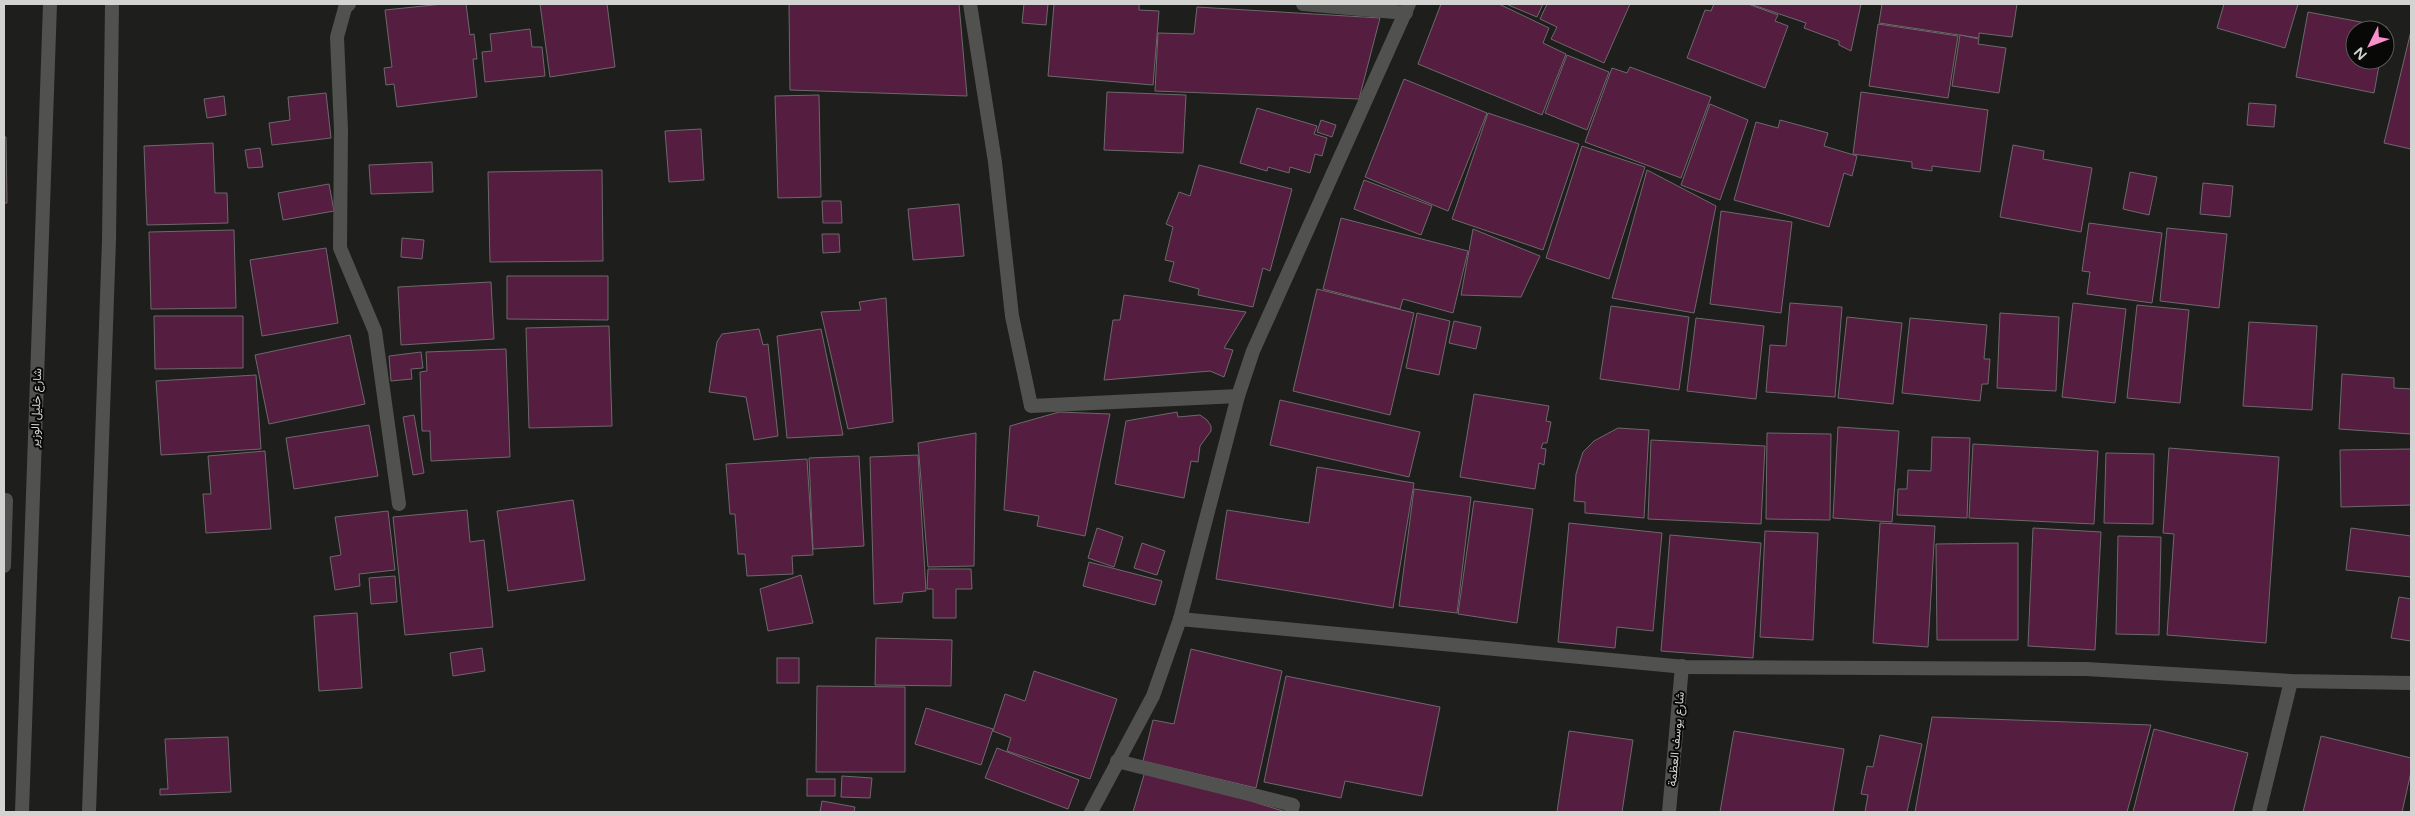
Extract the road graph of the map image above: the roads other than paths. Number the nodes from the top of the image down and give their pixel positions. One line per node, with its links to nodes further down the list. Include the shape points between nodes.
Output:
1 (50, 4): 16 (street, شارع خليل الوزير)
2 (112, 4): 17 (street, via 110,240)
3 (349, 4): 9 (street, via 337,37 341,130 340,248 375,331)
4 (970, 4): 7 (street, via 995,162 1012,316 1030,406)
5 (1303, 4): 6 (street)
6 (1408, 8): 7 (street, via 1253,351)
7 (1238, 396): 11 (street)
8 (4, 500): 10 (street)
9 (399, 504)
10 (4, 566)
11 (1180, 619): 12 (street); 15 (street, via 1154,696)
12 (1682, 666): 13 (street, via 2086,668); 20 (street, شارع يوسف العظمة)
13 (2291, 681): 14 (street); 21 (street)
14 (2411, 684)
15 (1117, 761): 18 (street); 19 (street, via 1293,805)
16 (22, 812)
17 (89, 812)
18 (1091, 812)
19 (1291, 812)
20 (1670, 812)
21 (2259, 812)

